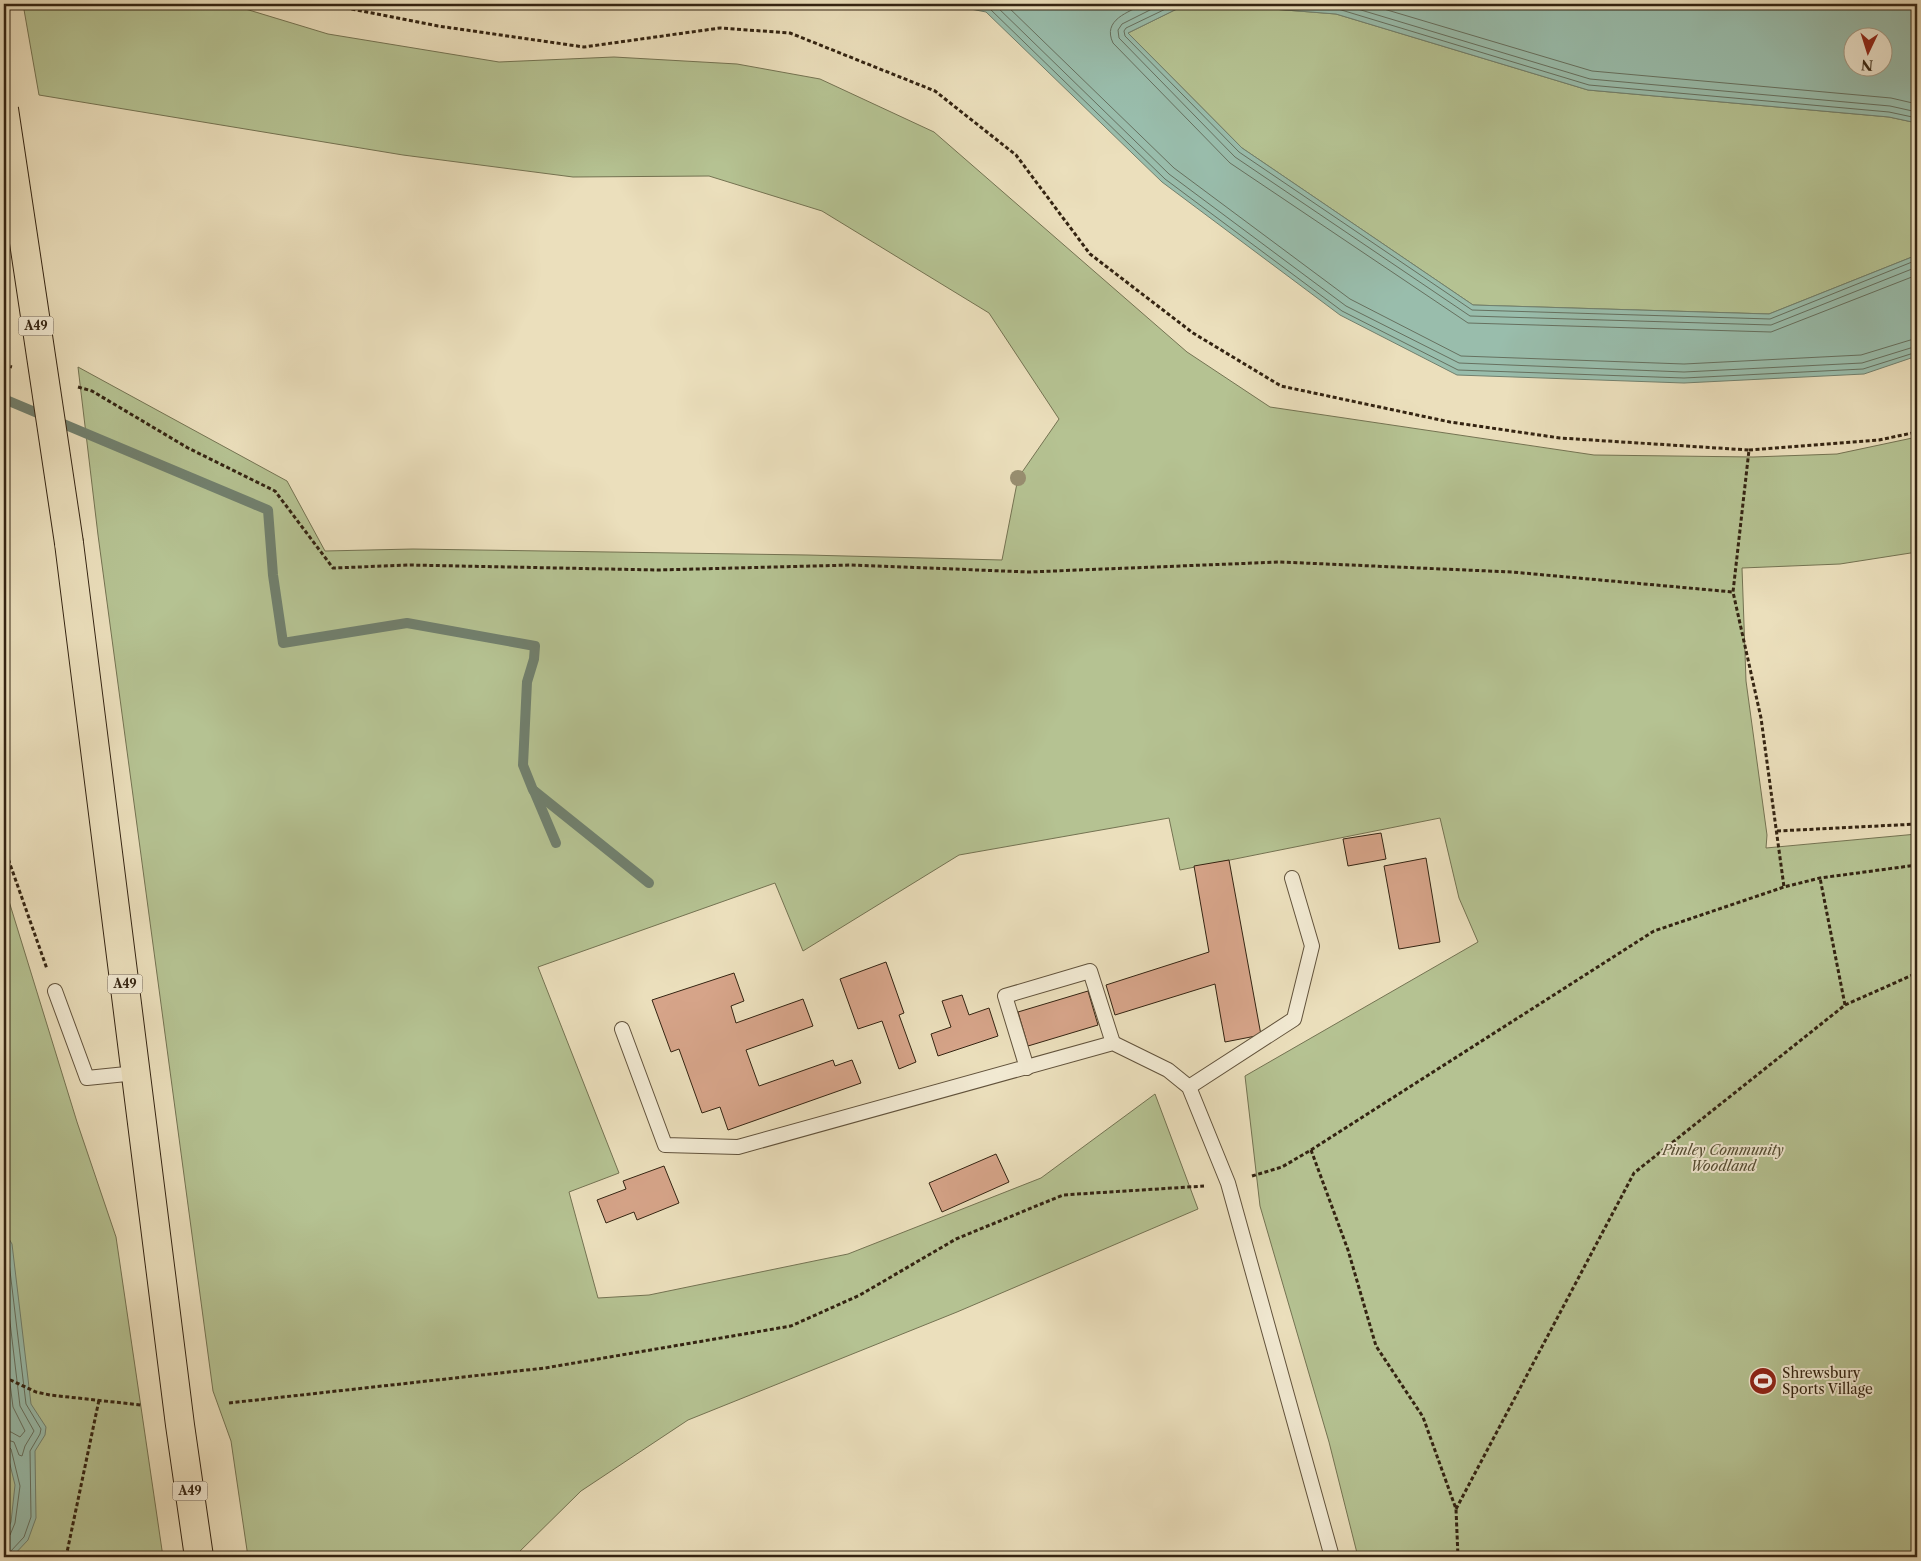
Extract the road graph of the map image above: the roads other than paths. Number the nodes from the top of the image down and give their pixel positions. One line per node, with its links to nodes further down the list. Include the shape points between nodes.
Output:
1 (4, 109): 7 (highway, A49, bridge, via 69,543)
2 (1292, 878): 8 (lane, via 1312,946 1294,1019)
3 (55, 991): 7 (lane, via 87,1078)
4 (622, 1029): 6 (lane, via 665,1146 738,1147)
5 (1113, 1043): 6 (lane); 6 (lane, via 1090,971 1005,996); 8 (lane, via 1168,1070)
6 (1027, 1068)
7 (136, 1073): 9 (highway, A49, via 180,1426)
8 (1189, 1088): 10 (lane, via 1228,1183)
9 (200, 1557)
10 (1332, 1557)

